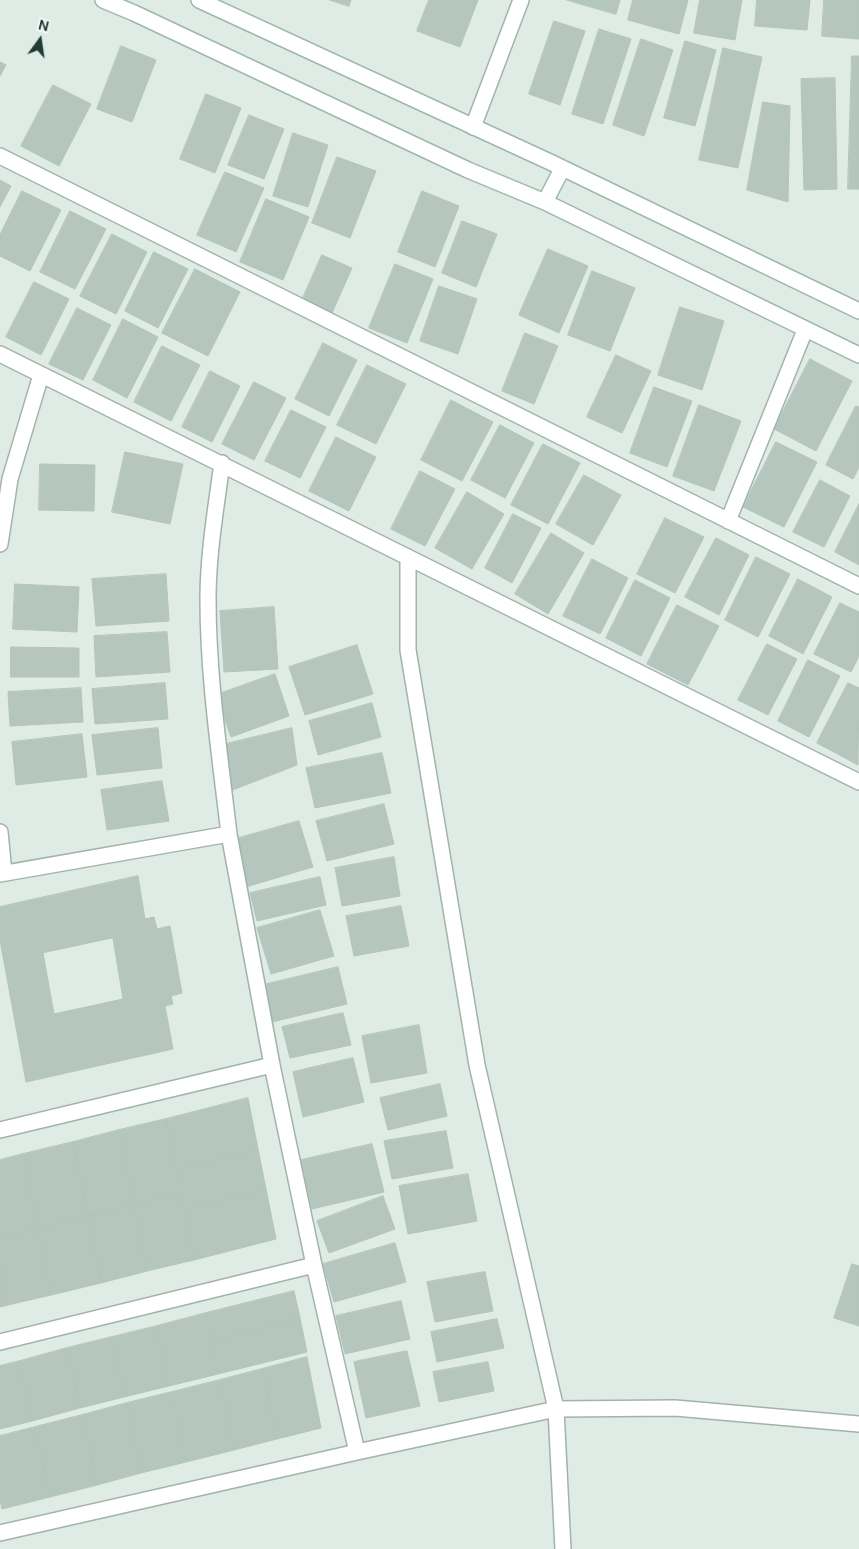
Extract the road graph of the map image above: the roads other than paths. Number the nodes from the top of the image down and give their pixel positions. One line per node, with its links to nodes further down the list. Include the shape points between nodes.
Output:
1 (103, 0): 7 (street, via 468,170)
2 (199, 0): 4 (street)
3 (521, 0): 4 (street)
4 (473, 127): 6 (street)
5 (0, 156): 14 (street)
6 (562, 168): 7 (street); 8 (street)
7 (545, 202): 9 (street)
8 (859, 311)
9 (805, 330): 11 (street); 14 (street)
10 (0, 354): 12 (street)
11 (859, 355)
12 (41, 375): 13 (street); 15 (street, via 10,479)
13 (222, 463): 16 (street); 20 (street, via 208,599 212,684)
14 (728, 520): 17 (street)
15 (0, 544)
16 (408, 557): 18 (street); 26 (street, via 408,650 476,1065)
17 (859, 586)
18 (859, 782)
19 (0, 832): 21 (street)
20 (228, 834): 21 (street); 22 (street)
21 (2, 873)
22 (272, 1065): 23 (street); 24 (street)
23 (0, 1130)
24 (314, 1265): 25 (street); 28 (street)
25 (0, 1342)
26 (556, 1409): 27 (street, via 675,1408); 28 (street); 30 (street)
27 (859, 1424)
28 (357, 1452): 29 (street)
29 (0, 1533)
30 (563, 1549)

